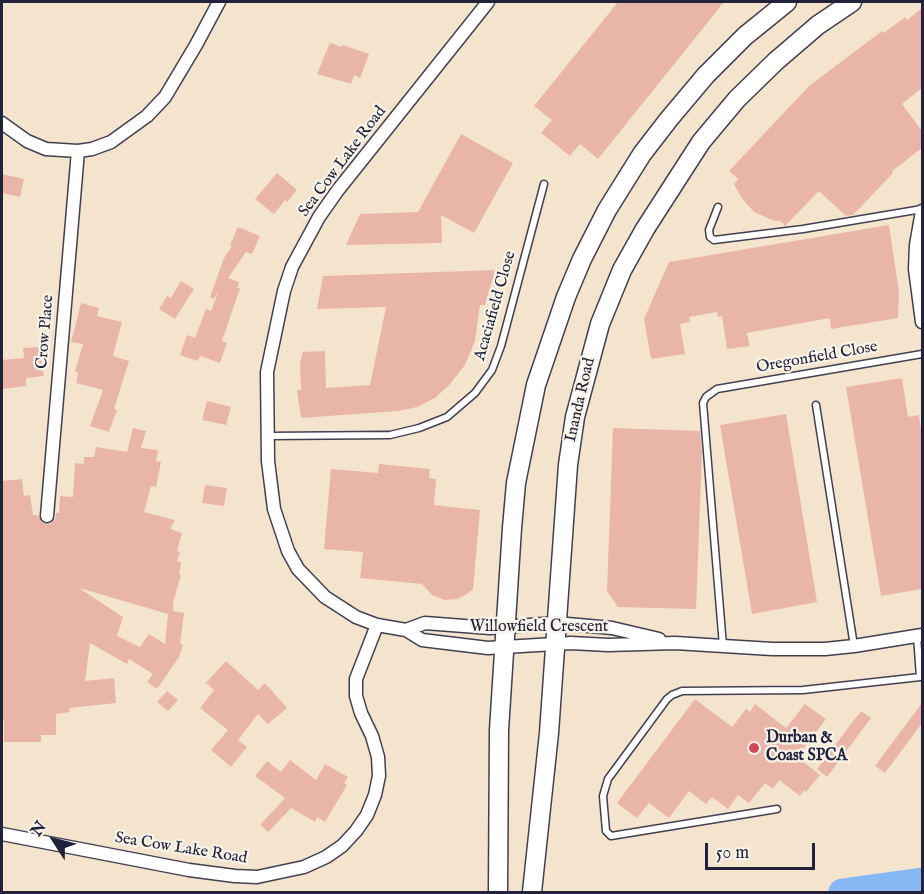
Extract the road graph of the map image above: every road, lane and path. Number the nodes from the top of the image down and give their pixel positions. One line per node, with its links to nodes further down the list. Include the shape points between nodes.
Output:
1 (219, 2): 6 (street, via 165,97 132,129 111,142)
2 (488, 2): 14 (street, Sea Cow Lake Road, via 338,190 292,267 267,372)
3 (787, 2): 18 (main road, via 744,36 669,118 607,210 582,259 536,385 525,435 516,483)
4 (852, 2): 16 (main road, Inanda Road, via 818,25 737,99 701,142 622,270 600,324 575,417)
5 (2, 123): 6 (street, via 46,149)
6 (78, 151): 15 (street, Crow Place)
7 (544, 184): 14 (lane, Acaciafield Close, via 501,346 492,370 475,393 447,417 390,435)
8 (718, 207): 9 (lane, via 709,230 714,240)
9 (922, 210): 10 (street)
10 (919, 243): 11 (street, via 915,268)
11 (922, 322)
12 (922, 354): 23 (lane, Oregonfield Close, via 717,389 708,394 703,404)
13 (816, 405): 25 (lane)
14 (268, 436): 17 (street, Sea Cow Lake Road, via 274,510 298,569 325,597)
15 (47, 516)
16 (556, 623): 18 (street, Willowfield Crescent); 21 (street, Willowfield Crescent, via 612,628); 22 (main road, Inanda Road)
17 (377, 625): 19 (street, Willowfield Crescent); 28 (street, Sea Cow Lake Road, via 356,679 356,696 378,757 375,795 356,831 326,857 304,867 256,877 235,876)
18 (505, 627): 19 (street, Willowfield Crescent, via 425,623); 24 (main road)
19 (406, 630): 24 (street, Willowfield Crescent, via 422,640 488,648)
20 (920, 635): 25 (street, Willowfield Crescent); 26 (lane)
21 (675, 643): 22 (street, Willowfield Crescent); 23 (street, Willowfield Crescent)
22 (555, 645): 24 (street, Willowfield Crescent); 29 (main road, Inanda Road)
23 (723, 645): 25 (street, Willowfield Crescent, via 790,649)
24 (505, 646): 30 (main road, via 499,730)
25 (854, 646)
26 (921, 677): 27 (lane, via 803,690 677,693 667,699 613,771 603,796 606,831 611,836)
27 (777, 809)
28 (2, 834)
29 (533, 887)
30 (498, 891)

